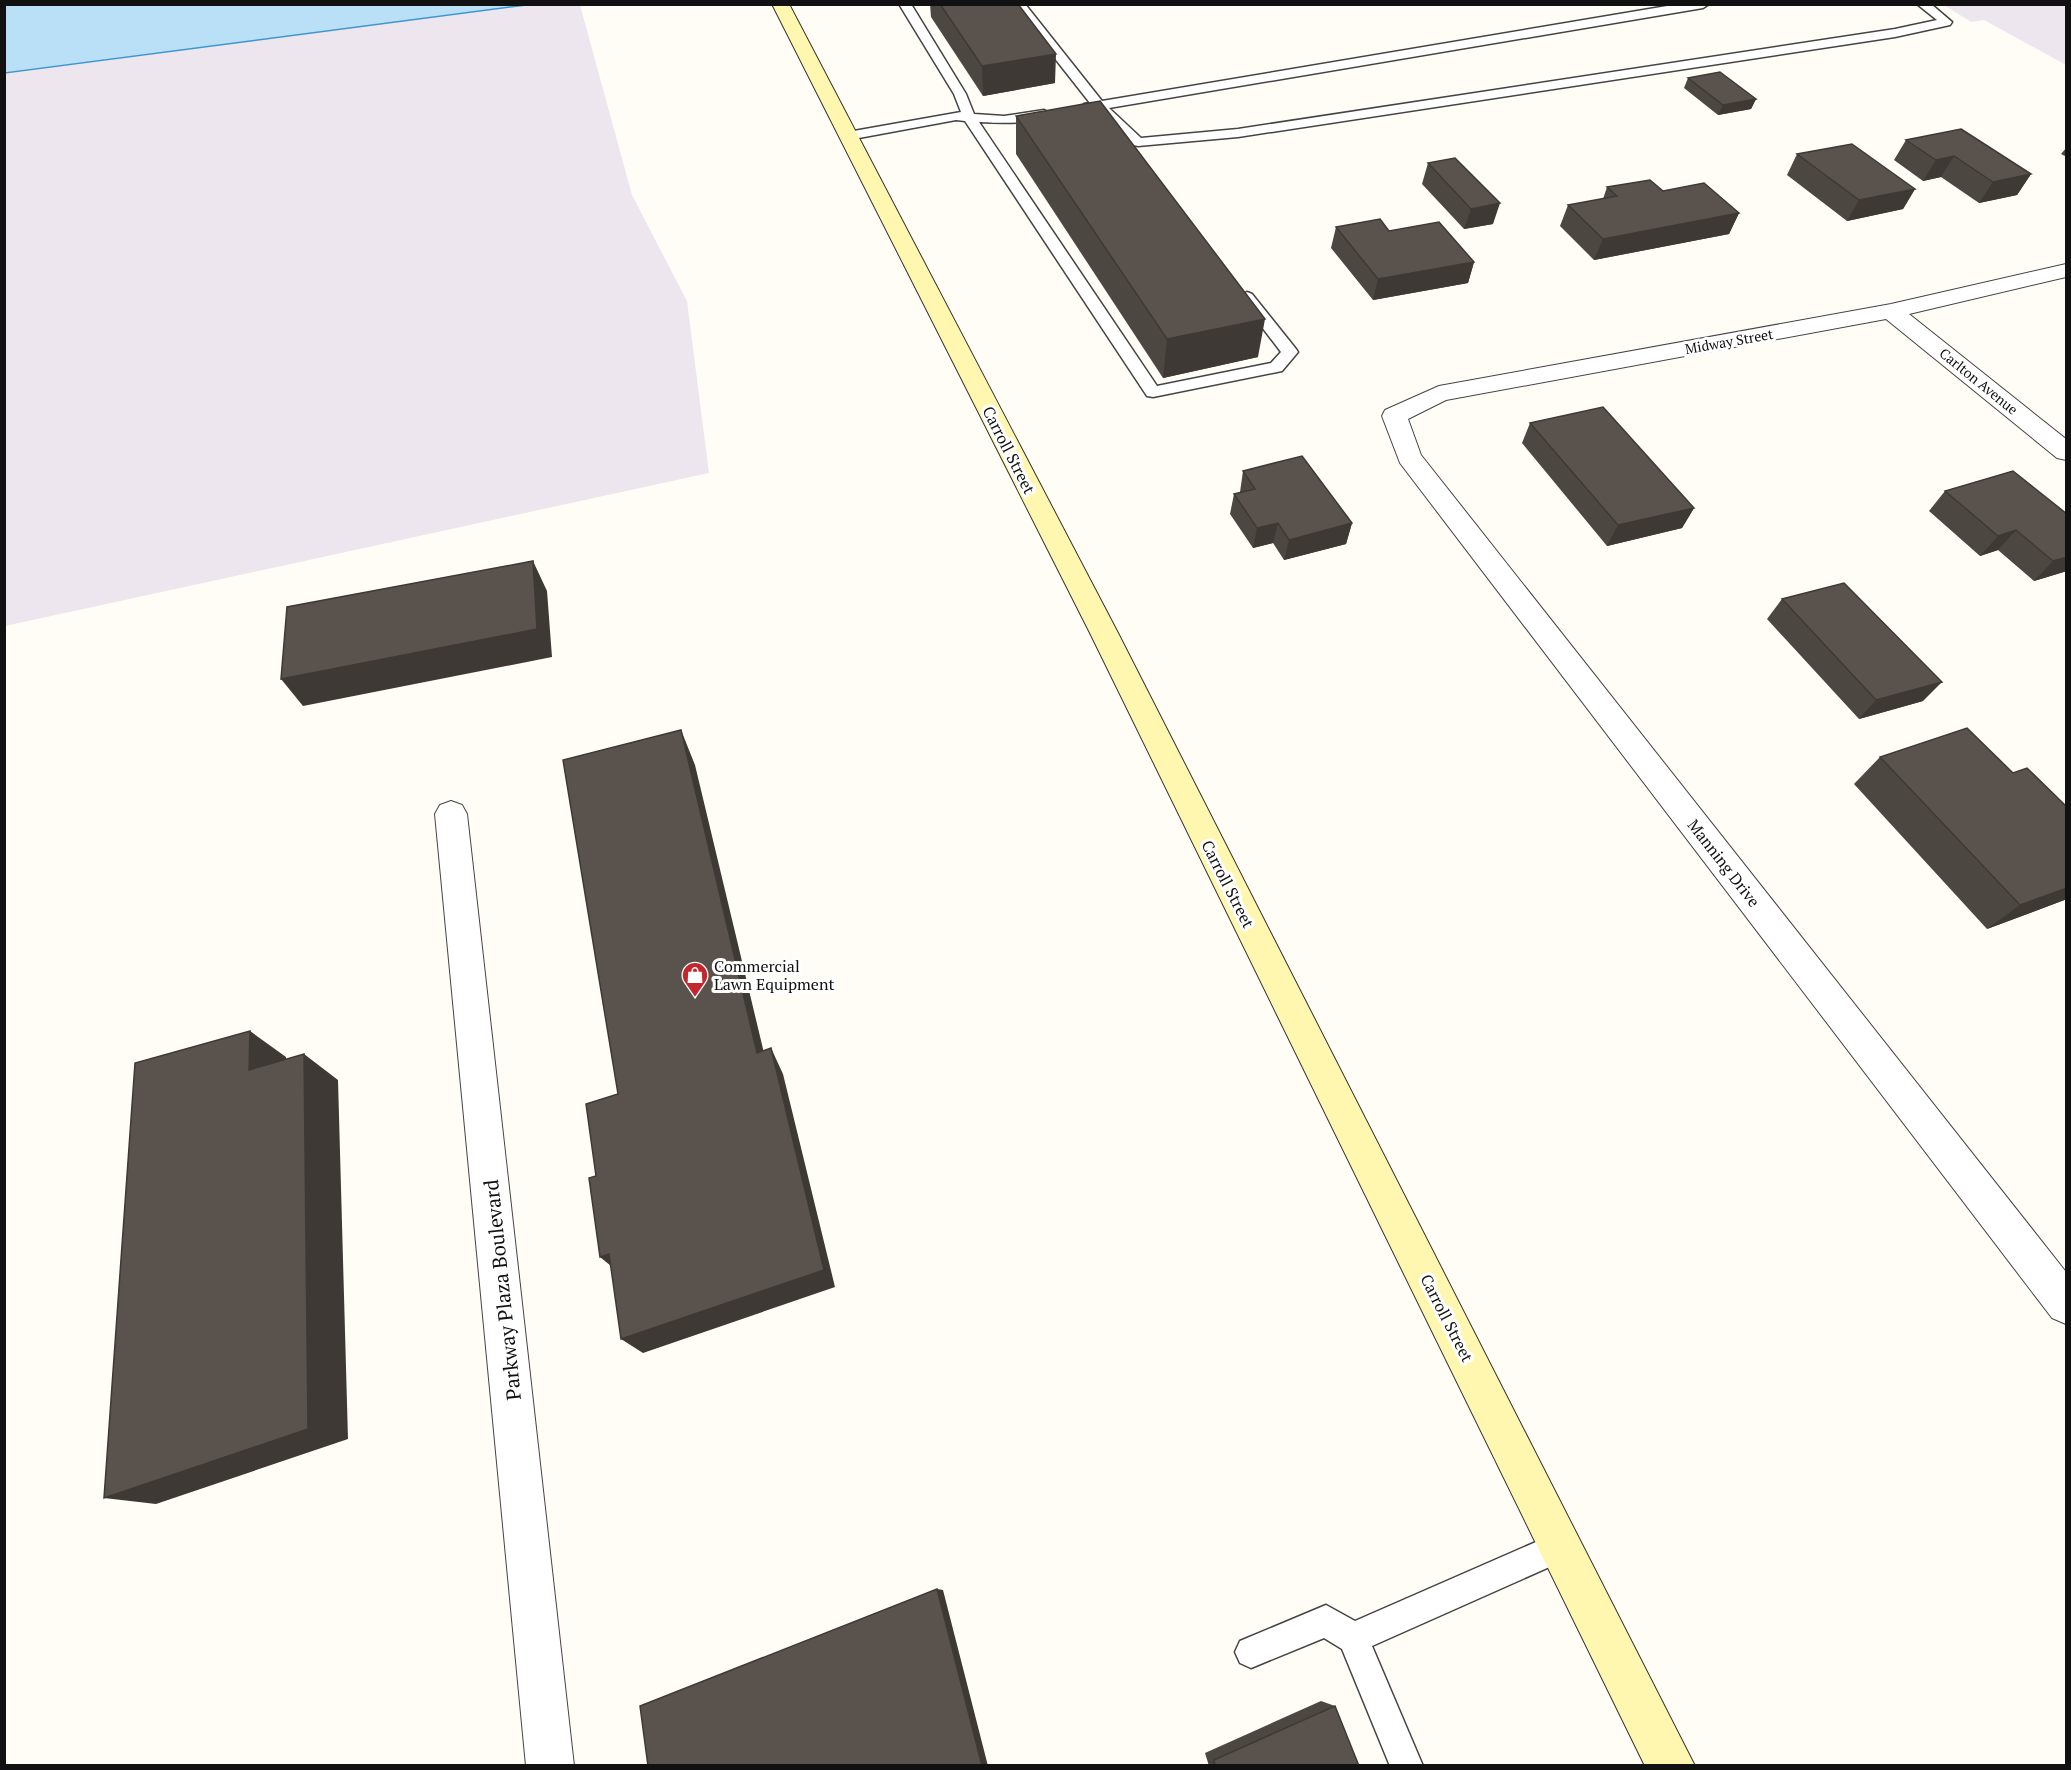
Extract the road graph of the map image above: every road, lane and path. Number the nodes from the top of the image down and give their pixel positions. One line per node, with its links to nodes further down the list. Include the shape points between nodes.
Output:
1 (780, 4): 10 (main road, Carroll Street)
2 (905, 4): 9 (lane, via 960,94)
3 (1018, 4): 6 (lane)
4 (1703, 4): 6 (lane)
5 (1923, 4): 11 (lane, via 1946,22 1238,134)
6 (1099, 105): 7 (lane); 11 (lane)
7 (1078, 109)
8 (1056, 112): 9 (lane, via 1004,120)
9 (969, 117): 10 (lane, via 956,116); 14 (lane, via 1153,392 1276,367 1290,352)
10 (848, 136): 20 (main road, Carroll Street, via 1104,633)
11 (1138, 142): 12 (lane, via 1135,152)
12 (1142, 161)
13 (2067, 271): 15 (street, Midway Street)
14 (1241, 288)
15 (1891, 311): 16 (street, Midway Street, via 1439,394); 17 (street, Carlton Avenue)
16 (1394, 416): 19 (street, Manning Drive, via 1409,457)
17 (2067, 452)
18 (451, 814): 23 (street, Parkway Plaza Boulevard)
19 (2067, 1304)
20 (1561, 1546): 21 (lane); 25 (main road, Carroll Street)
21 (1353, 1638): 22 (lane, via 1326,1621); 24 (lane)
22 (1251, 1652)
23 (550, 1766)
24 (1407, 1766)
25 (1671, 1766)

